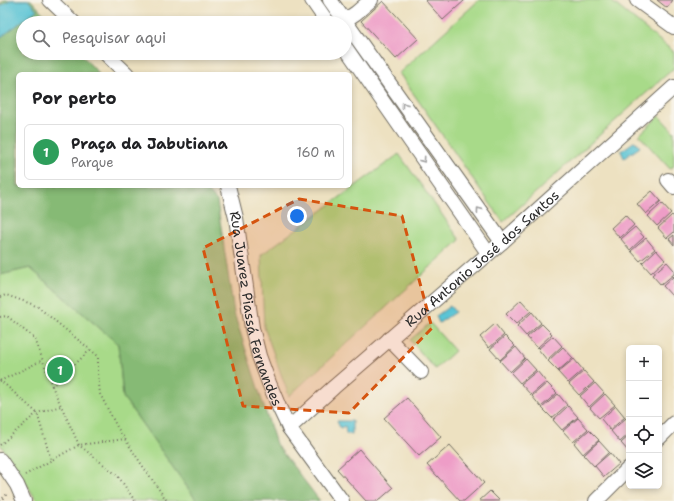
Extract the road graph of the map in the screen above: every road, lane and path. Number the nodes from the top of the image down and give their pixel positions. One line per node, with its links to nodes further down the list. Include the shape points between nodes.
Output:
1 (50, 0): 6 (street)
2 (312, 0): 7 (street)
3 (330, 0): 8 (street)
4 (371, 0): 9 (street)
5 (637, 0): 10 (street)
6 (67, 16)
7 (323, 16)
8 (341, 16)
9 (351, 16)
10 (674, 27)
11 (352, 31): 17 (street, one-way to 11)
12 (352, 57): 18 (street, one-way to 18)
13 (112, 60): 14 (street)
14 (125, 72)
15 (674, 87): 17 (street, Rua Antonio José dos Santos)
16 (228, 188): 30 (street, Rua Juarez Piassá Fernandes, via 236,218 246,291 259,356)
17 (502, 242): 18 (street, Rua Antonio José dos Santos)
18 (488, 253): 21 (street, Rua Antonio José dos Santos)
19 (0, 297): 22 (path, via 6,295 38,307)
20 (0, 317): 23 (path, via 8,316 35,339)
21 (389, 339): 24 (street); 30 (street, Rua Antonio José dos Santos)
22 (90, 350): 26 (path); 32 (path, via 98,356 100,394)
23 (43, 360): 25 (path); 26 (path)
24 (421, 372)
25 (0, 381): 28 (path)
26 (52, 386): 27 (path)
27 (61, 406): 28 (path); 34 (path)
28 (37, 414): 33 (path); 36 (path)
29 (674, 423): 31 (street)
30 (289, 428): 42 (street, Rua Juarez Piassá Fernandes)
31 (662, 435)
32 (125, 439): 34 (path); 41 (path)
33 (0, 445)
34 (79, 445): 36 (path); 40 (path, via 118,476)
35 (0, 460): 39 (street, via 17,485)
36 (51, 461): 38 (path)
37 (626, 471): 43 (street)
38 (22, 477)
39 (24, 501)
40 (135, 501)
41 (167, 501)
42 (342, 501)
43 (596, 501)

